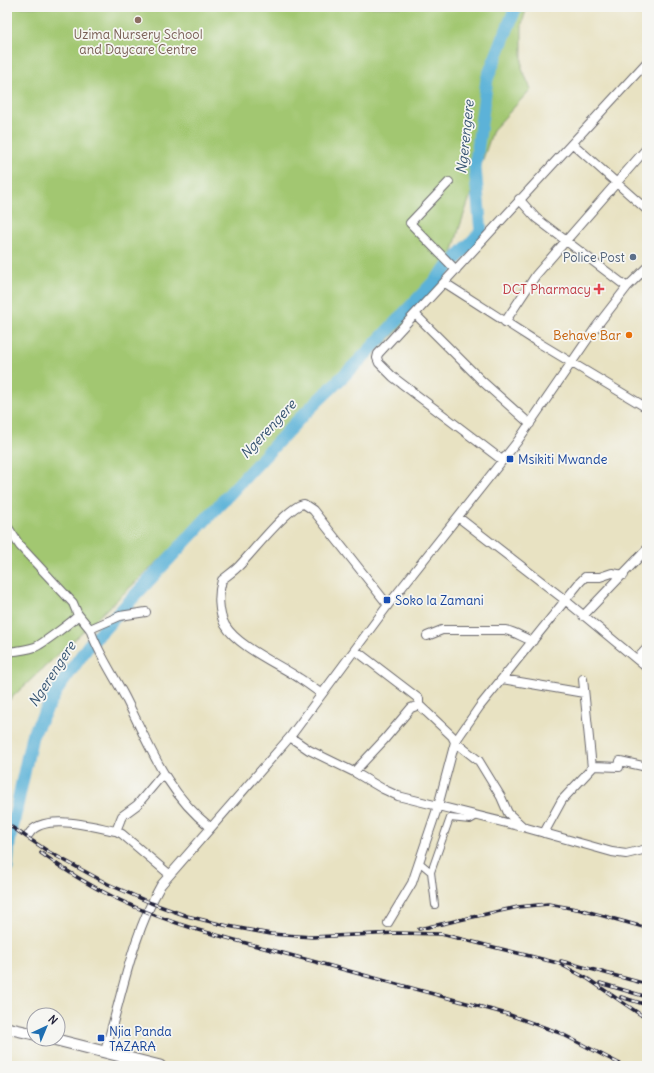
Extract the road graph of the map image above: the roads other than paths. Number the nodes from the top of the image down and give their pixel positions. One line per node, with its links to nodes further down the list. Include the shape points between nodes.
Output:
1 (647, 62): 2 (street)
2 (573, 144): 5 (street); 6 (street)
3 (647, 148): 5 (street)
4 (449, 182): 10 (street, via 410,223)
5 (616, 182): 7 (street); 8 (street)
6 (519, 199): 8 (street, via 536,218); 10 (street)
7 (647, 210)
8 (565, 241): 12 (street); 14 (street, via 536,275)
9 (647, 267): 12 (street)
10 (456, 270): 11 (street)
11 (445, 283): 13 (street); 14 (street)
12 (627, 287): 15 (street)
13 (416, 315): 17 (street, via 482,381); 18 (street, via 378,354 379,363 393,377)
14 (505, 322): 15 (street)
15 (572, 362): 16 (street); 17 (street)
16 (647, 408)
17 (530, 424): 18 (street)
18 (502, 460): 19 (street)
19 (458, 517): 23 (street); 24 (street)
20 (7, 526): 25 (street, via 14,534 16,542)
21 (647, 549): 22 (street, via 639,555)
22 (624, 575): 23 (street, via 612,573 600,577 585,577); 27 (street)
23 (565, 600): 27 (street); 30 (street)
24 (388, 604): 32 (street); 39 (street, via 312,508 304,504 297,506 275,526 238,568 222,580 220,608 229,630 255,651)
25 (78, 612): 28 (street); 33 (street, via 74,621 41,644 27,650)
26 (146, 612): 28 (street, via 120,616)
27 (583, 616): 34 (street)
28 (90, 629): 46 (street, via 95,644 125,697)
29 (427, 636): 30 (street, via 442,630 505,630 514,631)
30 (534, 641): 36 (street)
31 (647, 648): 34 (street)
32 (354, 650): 39 (street); 40 (street, via 410,692 418,699)
33 (7, 652)
34 (637, 659): 35 (street)
35 (647, 668)
36 (502, 679): 38 (street); 42 (street)
37 (583, 679): 38 (street)
38 (584, 693): 44 (street)
39 (322, 694): 41 (street)
40 (419, 705): 42 (street, via 452,736); 45 (street, via 411,708)
41 (290, 736): 45 (street, via 310,750); 51 (street)
42 (455, 742): 47 (street); 52 (street, via 478,759 508,813)
43 (647, 767): 44 (street, via 620,761 619,767 604,765)
44 (592, 768): 54 (street, via 562,800)
45 (354, 772): 47 (street, via 398,796)
46 (163, 774): 51 (street, via 181,799); 53 (street, via 137,805 122,816)
47 (438, 806): 48 (street); 57 (street)
48 (453, 810): 49 (street); 50 (street)
49 (477, 816): 50 (street, via 470,820); 52 (street)
50 (450, 818): 58 (street)
51 (210, 827): 59 (street)
52 (523, 827): 54 (street)
53 (116, 831): 55 (street, via 52,822 34,828); 59 (street)
54 (544, 833): 56 (street, via 620,853)
55 (29, 834)
56 (647, 849)
57 (419, 862): 58 (street); 61 (street, via 412,883)
58 (431, 872): 60 (street)
59 (169, 874): 65 (street, via 150,903)
60 (435, 905)
61 (388, 923)
62 (7, 1028): 63 (main road)
63 (26, 1032)
64 (66, 1042): 65 (main road)
65 (105, 1051): 66 (main road)
66 (160, 1066)

